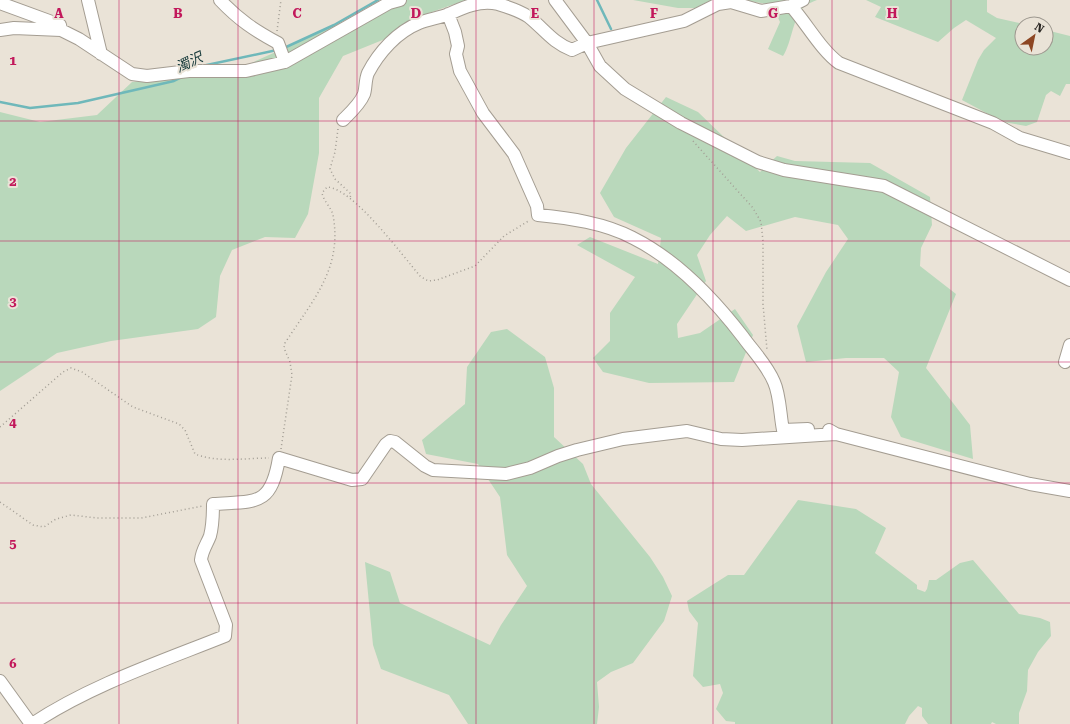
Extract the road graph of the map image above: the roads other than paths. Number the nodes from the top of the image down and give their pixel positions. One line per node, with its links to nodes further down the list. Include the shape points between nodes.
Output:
1 (88, 0): 12 (street)
2 (220, 0): 13 (street, via 238,19 277,42)
3 (400, 0): 13 (street, via 389,3)
4 (555, 0): 11 (street)
5 (803, 0): 7 (street)
6 (0, 3): 10 (street, via 60,25)
7 (791, 6): 11 (street, via 761,11 731,2 718,4 684,21); 15 (street, via 830,56 839,63 993,124 1020,138)
8 (448, 14): 11 (street, via 460,7 483,2 497,4 522,13 550,38 572,50); 14 (street, via 420,23 392,41 379,55 367,75 364,94); 19 (street, via 458,46 456,54 460,71 483,113 514,154 537,206 538,215 610,229 632,237 671,260 729,318 768,371 775,383 783,430 827,428)
9 (0, 30): 10 (street)
10 (61, 30): 12 (street)
11 (587, 43): 16 (street, via 600,66 625,89 681,123 758,162 784,170 884,186)
12 (102, 54): 13 (street, via 132,74 147,76 189,71 246,72)
13 (285, 62)
14 (343, 120)
15 (1070, 153)
16 (1070, 280)
17 (1070, 345): 18 (street)
18 (1065, 362)
19 (836, 434): 20 (street, via 1030,484); 22 (street, via 742,440 722,439 687,430 623,439 577,450 530,468 506,474 433,470 390,441 362,479 352,480 279,458 276,476 263,498 251,502 213,504 213,524 201,560 226,625 225,636 137,671 54,710)
20 (1070, 491)
21 (0, 681): 22 (street)
22 (31, 724)

